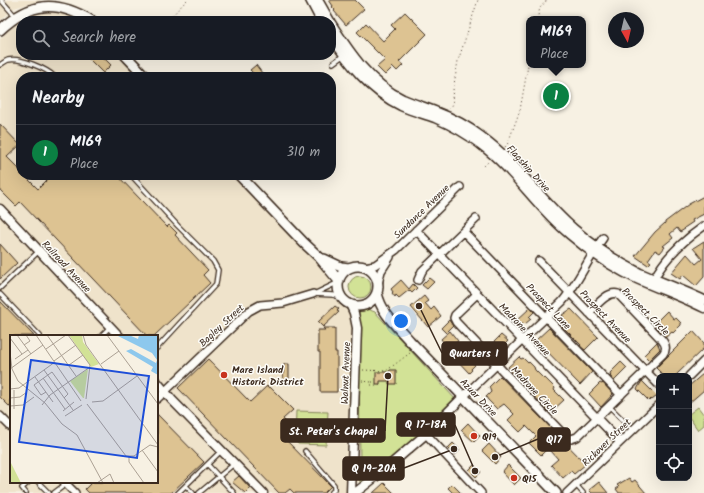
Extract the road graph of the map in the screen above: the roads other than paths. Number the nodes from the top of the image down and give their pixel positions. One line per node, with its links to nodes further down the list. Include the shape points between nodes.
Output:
1 (1, 0): 5 (lane)
2 (49, 0): 5 (main road, via 32,5); 6 (main road, via 66,2)
3 (310, 0): 7 (street)
4 (318, 0): 8 (street, Flagship Drive)
5 (15, 16): 9 (main road)
6 (87, 16)
7 (318, 16)
8 (327, 16)
9 (0, 30)
10 (336, 30): 30 (street, Flagship Drive, via 360,64 376,81 396,95 447,116 484,138 511,162 541,198)
11 (336, 43): 12 (street, Flagship Drive)
12 (344, 55): 16 (lane); 30 (street, Flagship Drive, via 365,81 385,97 401,106 435,118 471,137 511,172 548,215 566,231)
13 (16, 59): 17 (lane)
14 (19, 60): 18 (lane)
15 (130, 60): 19 (main road)
16 (333, 63)
17 (0, 65)
18 (48, 72)
19 (141, 72)
20 (136, 180): 59 (lane, via 213,261 218,270 216,284)
21 (245, 180): 33 (main road)
22 (460, 188): 26 (street, Sundance Avenue)
23 (0, 209): 31 (street, Railroad Avenue)
24 (476, 220): 27 (street)
25 (704, 226): 37 (street, via 678,246)
26 (416, 230): 29 (street, Sundance Avenue); 32 (street, Madrone Avenue)
27 (464, 232): 32 (street); 53 (street, Prospect Lane)
28 (603, 238): 30 (street)
29 (396, 250): 35 (street, Sundance Avenue, via 375,265); 41 (street, Sundance Avenue, via 381,271)
30 (595, 250): 37 (street, Flagship Drive); 42 (street); 50 (street, Flagship Drive, via 636,279)
31 (39, 251): 40 (lane); 54 (street, Railroad Avenue)
32 (439, 255): 38 (street, via 422,271); 45 (street, Madrone Avenue)
33 (320, 257): 36 (main road); 39 (main road)
34 (539, 261): 42 (street, Prospect Avenue)
35 (365, 267): 36 (main road); 41 (main road, via 373,272)
36 (349, 268): 39 (main road)
37 (654, 279): 47 (street, Flagship Drive)
38 (418, 280)
39 (339, 281): 44 (lane, Bagley Street); 46 (main road)
40 (0, 288)
41 (378, 288): 49 (main road, via 372,301); 52 (main road, Azuar Drive, via 380,303)
42 (569, 292): 51 (street, Prospect Avenue); 53 (street)
43 (0, 294): 55 (lane)
44 (313, 294): 46 (lane, Bagley Street); 66 (street, Bagley Street, via 260,305 250,311)
45 (477, 294): 58 (street, Madrone Avenue); 61 (street, Madrone Circle, via 455,315 455,320)
46 (342, 297): 48 (main road)
47 (703, 299)
48 (350, 304): 49 (main road); 99 (street, Walnut Avenue, via 357,328)
49 (364, 305): 52 (main road, Azuar Drive)
50 (704, 308)
51 (589, 313): 62 (street, Prospect Avenue); 62 (street, Prospect Circle, via 608,296 614,293 620,296 664,343 666,349)
52 (387, 316): 68 (main road, Azuar Drive)
53 (546, 317): 58 (street); 67 (street, Prospect Lane)
54 (110, 327): 56 (lane); 57 (street, Railroad Avenue)
55 (39, 335)
56 (102, 335)
57 (118, 335)
58 (522, 340): 61 (street); 73 (street, Madrone Avenue)
59 (158, 347)
60 (704, 361): 63 (street)
61 (497, 364): 68 (street); 73 (street, Madrone Circle, via 568,438 577,437)
62 (645, 371): 65 (street, Prospect Avenue); 67 (street, Prospect Circle)
63 (692, 373)
64 (158, 383): 66 (street)
65 (656, 383)
66 (165, 392): 69 (street, Bagley Street); 78 (street)
67 (621, 395): 70 (street, Prospect Circle)
68 (463, 397): 76 (street); 101 (main road, Azuar Drive)
69 (158, 398)
70 (609, 406): 73 (street, Prospect Circle); 75 (lane)
71 (656, 408): 75 (street, Rickover Street)
72 (0, 416): 74 (street)
73 (596, 418): 77 (street, Madrone Avenue)
74 (10, 425)
75 (633, 430): 77 (street, Rickover Street)
76 (426, 434): 88 (street); 100 (street)
77 (620, 442): 86 (street, Rickover Street)
78 (222, 450): 80 (lane); 81 (street)
79 (305, 451): 98 (lane, via 334,485)
80 (208, 464): 82 (lane); 87 (lane)
81 (235, 464): 82 (lane); 97 (street)
82 (219, 477): 95 (lane); 96 (lane)
83 (28, 483): 89 (lane, via 22,488)
84 (39, 483): 90 (lane)
85 (66, 483): 91 (lane); 92 (street)
86 (576, 485): 102 (street, Rickover Street); 103 (lane)
87 (186, 486): 93 (lane); 94 (lane)
88 (479, 492)
89 (26, 493)
90 (49, 493)
91 (54, 493)
92 (75, 493)
93 (178, 493)
94 (193, 493)
95 (199, 493)
96 (234, 493)
97 (263, 493)
98 (331, 493)
99 (351, 493)
100 (355, 493)
101 (556, 493)
102 (567, 493)
103 (583, 493)

